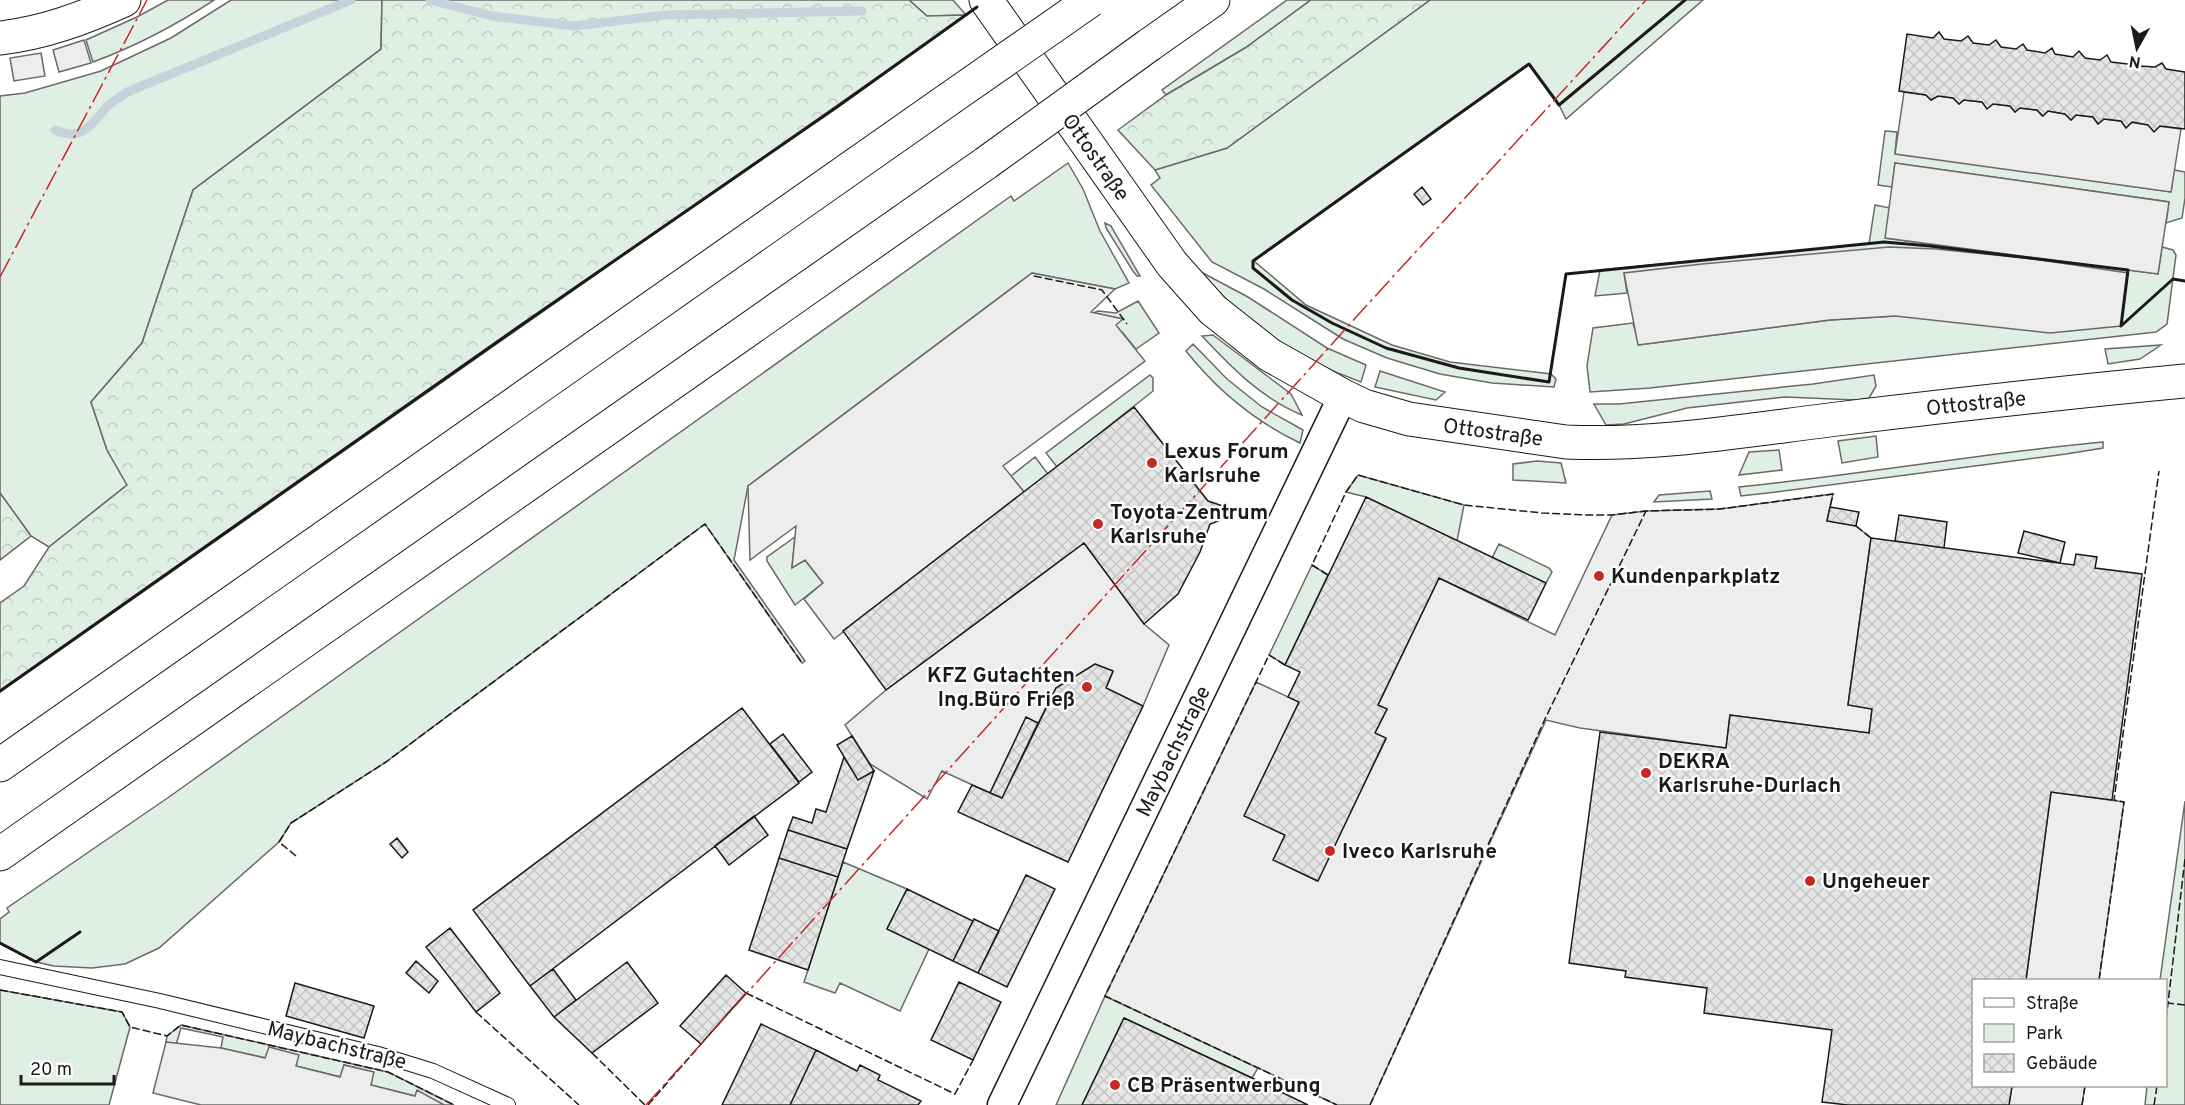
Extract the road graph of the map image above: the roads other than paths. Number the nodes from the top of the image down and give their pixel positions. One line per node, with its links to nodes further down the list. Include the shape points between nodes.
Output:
1 (124, 0): 5 (main road, via 82,19)
2 (986, 0): 7 (main road, Ottostraße, via 1172,264 1213,310 1270,355)
3 (1091, 0): 8 (main road, bridge)
4 (1213, 0): 9 (main road, bridge)
5 (0, 38)
6 (2185, 381): 7 (main road, Ottostraße, via 1712,435 1591,443 1409,419)
7 (1343, 396): 12 (street, Maybachstraße)
8 (0, 765)
9 (0, 854)
10 (0, 967): 11 (lane, Maybachstraße, via 160,1000 378,1054 422,1067)
11 (508, 1105)
12 (1002, 1105)

